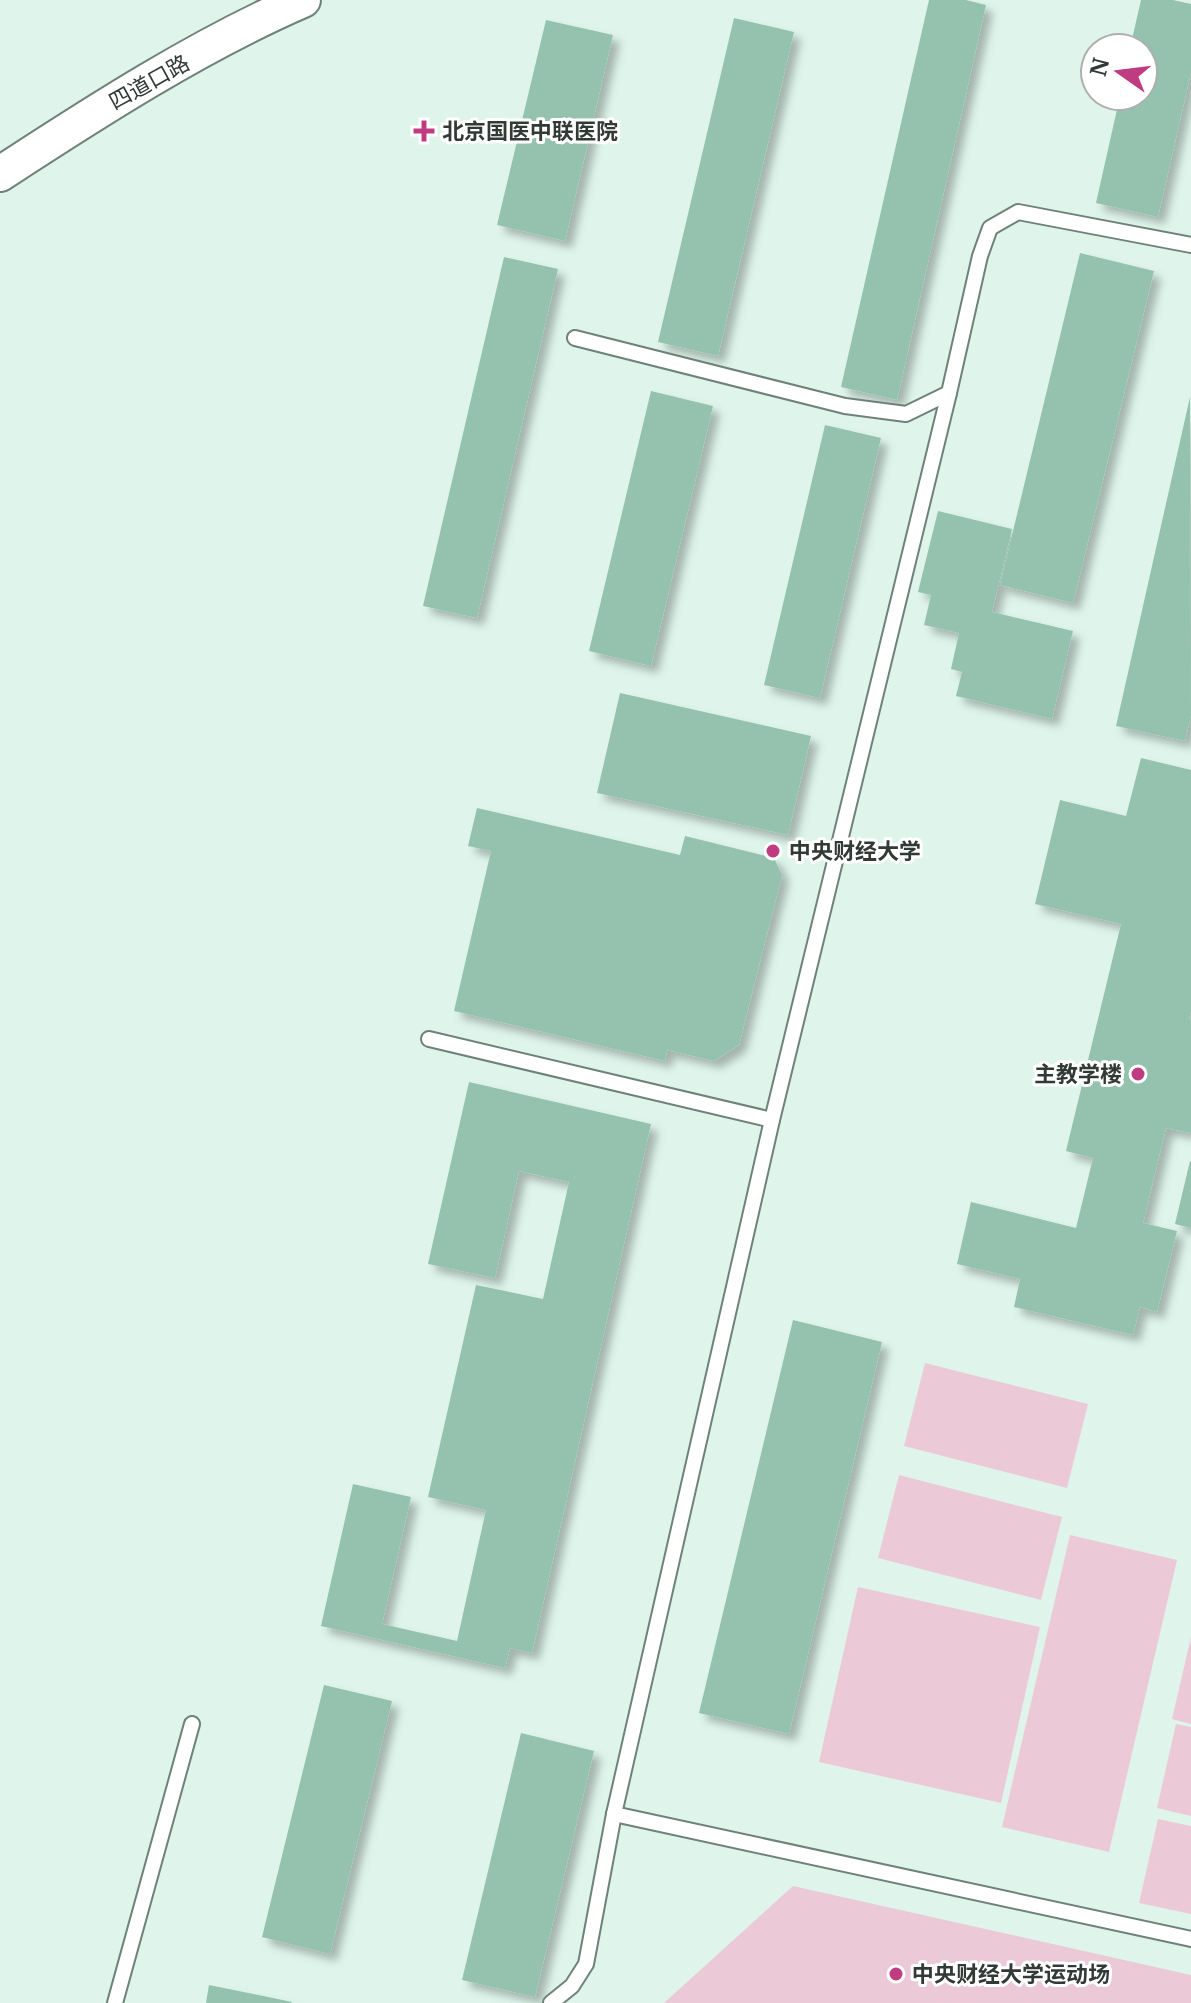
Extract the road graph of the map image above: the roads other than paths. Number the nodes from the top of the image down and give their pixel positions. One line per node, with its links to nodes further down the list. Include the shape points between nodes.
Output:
1 (303, 0): 2 (street, 四道口路, via 107,105)
2 (0, 174)
3 (1191, 245): 5 (lane, via 1018,212 990,228)
4 (575, 338): 5 (lane, via 845,406 906,414)
5 (949, 393): 7 (lane)
6 (429, 1039): 7 (lane)
7 (772, 1120): 9 (lane)
8 (192, 1724): 11 (lane)
9 (614, 1814): 10 (lane); 12 (lane, via 586,1964 572,1986)
10 (1191, 1939)
11 (115, 2003)
12 (551, 2003)

